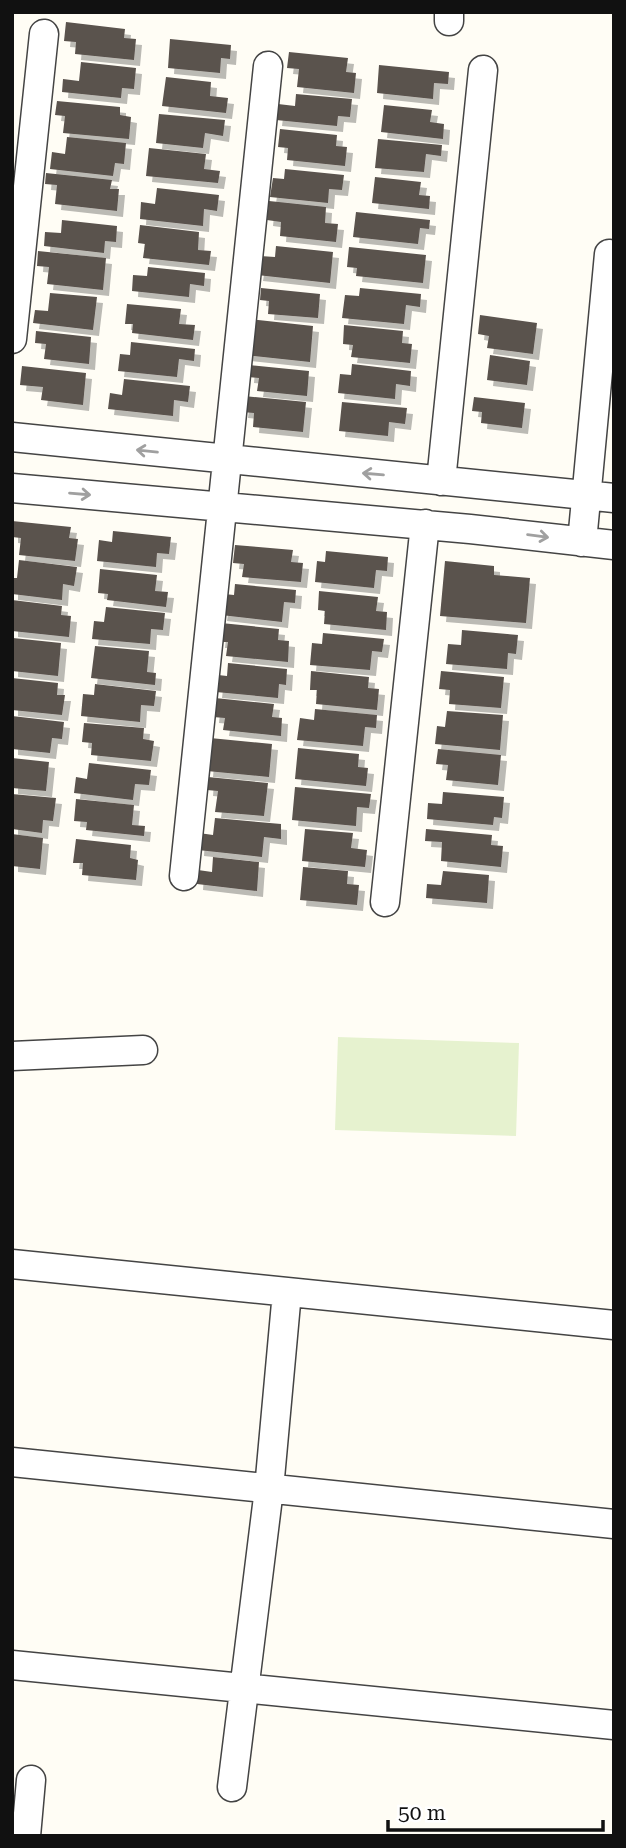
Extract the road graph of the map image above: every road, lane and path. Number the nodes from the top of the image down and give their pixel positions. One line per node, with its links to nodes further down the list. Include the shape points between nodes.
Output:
1 (44, 34): 5 (street)
2 (268, 66): 8 (street)
3 (483, 70): 10 (street)
4 (609, 254): 6 (street)
5 (12, 339)
6 (607, 353): 13 (street)
7 (12, 437): 8 (street, one-way to 7)
8 (227, 460): 9 (street, one-way to 8); 14 (street)
9 (411, 478): 10 (street); 15 (street)
10 (441, 481): 11 (street)
11 (476, 483): 13 (street); 16 (street)
12 (12, 488): 14 (street, one-way to 14)
13 (600, 497): 17 (street)
14 (223, 506): 15 (street); 19 (street)
15 (415, 524): 16 (street); 20 (street)
16 (470, 528): 17 (street, one-way to 17)
17 (582, 542): 18 (street)
18 (614, 545)
19 (184, 876)
20 (385, 902)
21 (143, 1050): 22 (street)
22 (12, 1056)
23 (12, 1264): 24 (street)
24 (287, 1292): 25 (street); 27 (street)
25 (614, 1325)
26 (12, 1462): 27 (street)
27 (268, 1489): 28 (street); 30 (street)
28 (614, 1524)
29 (12, 1665): 30 (street)
30 (244, 1689): 31 (street); 33 (street)
31 (614, 1725)
32 (31, 1780): 34 (street)
33 (232, 1787)
34 (26, 1836)

